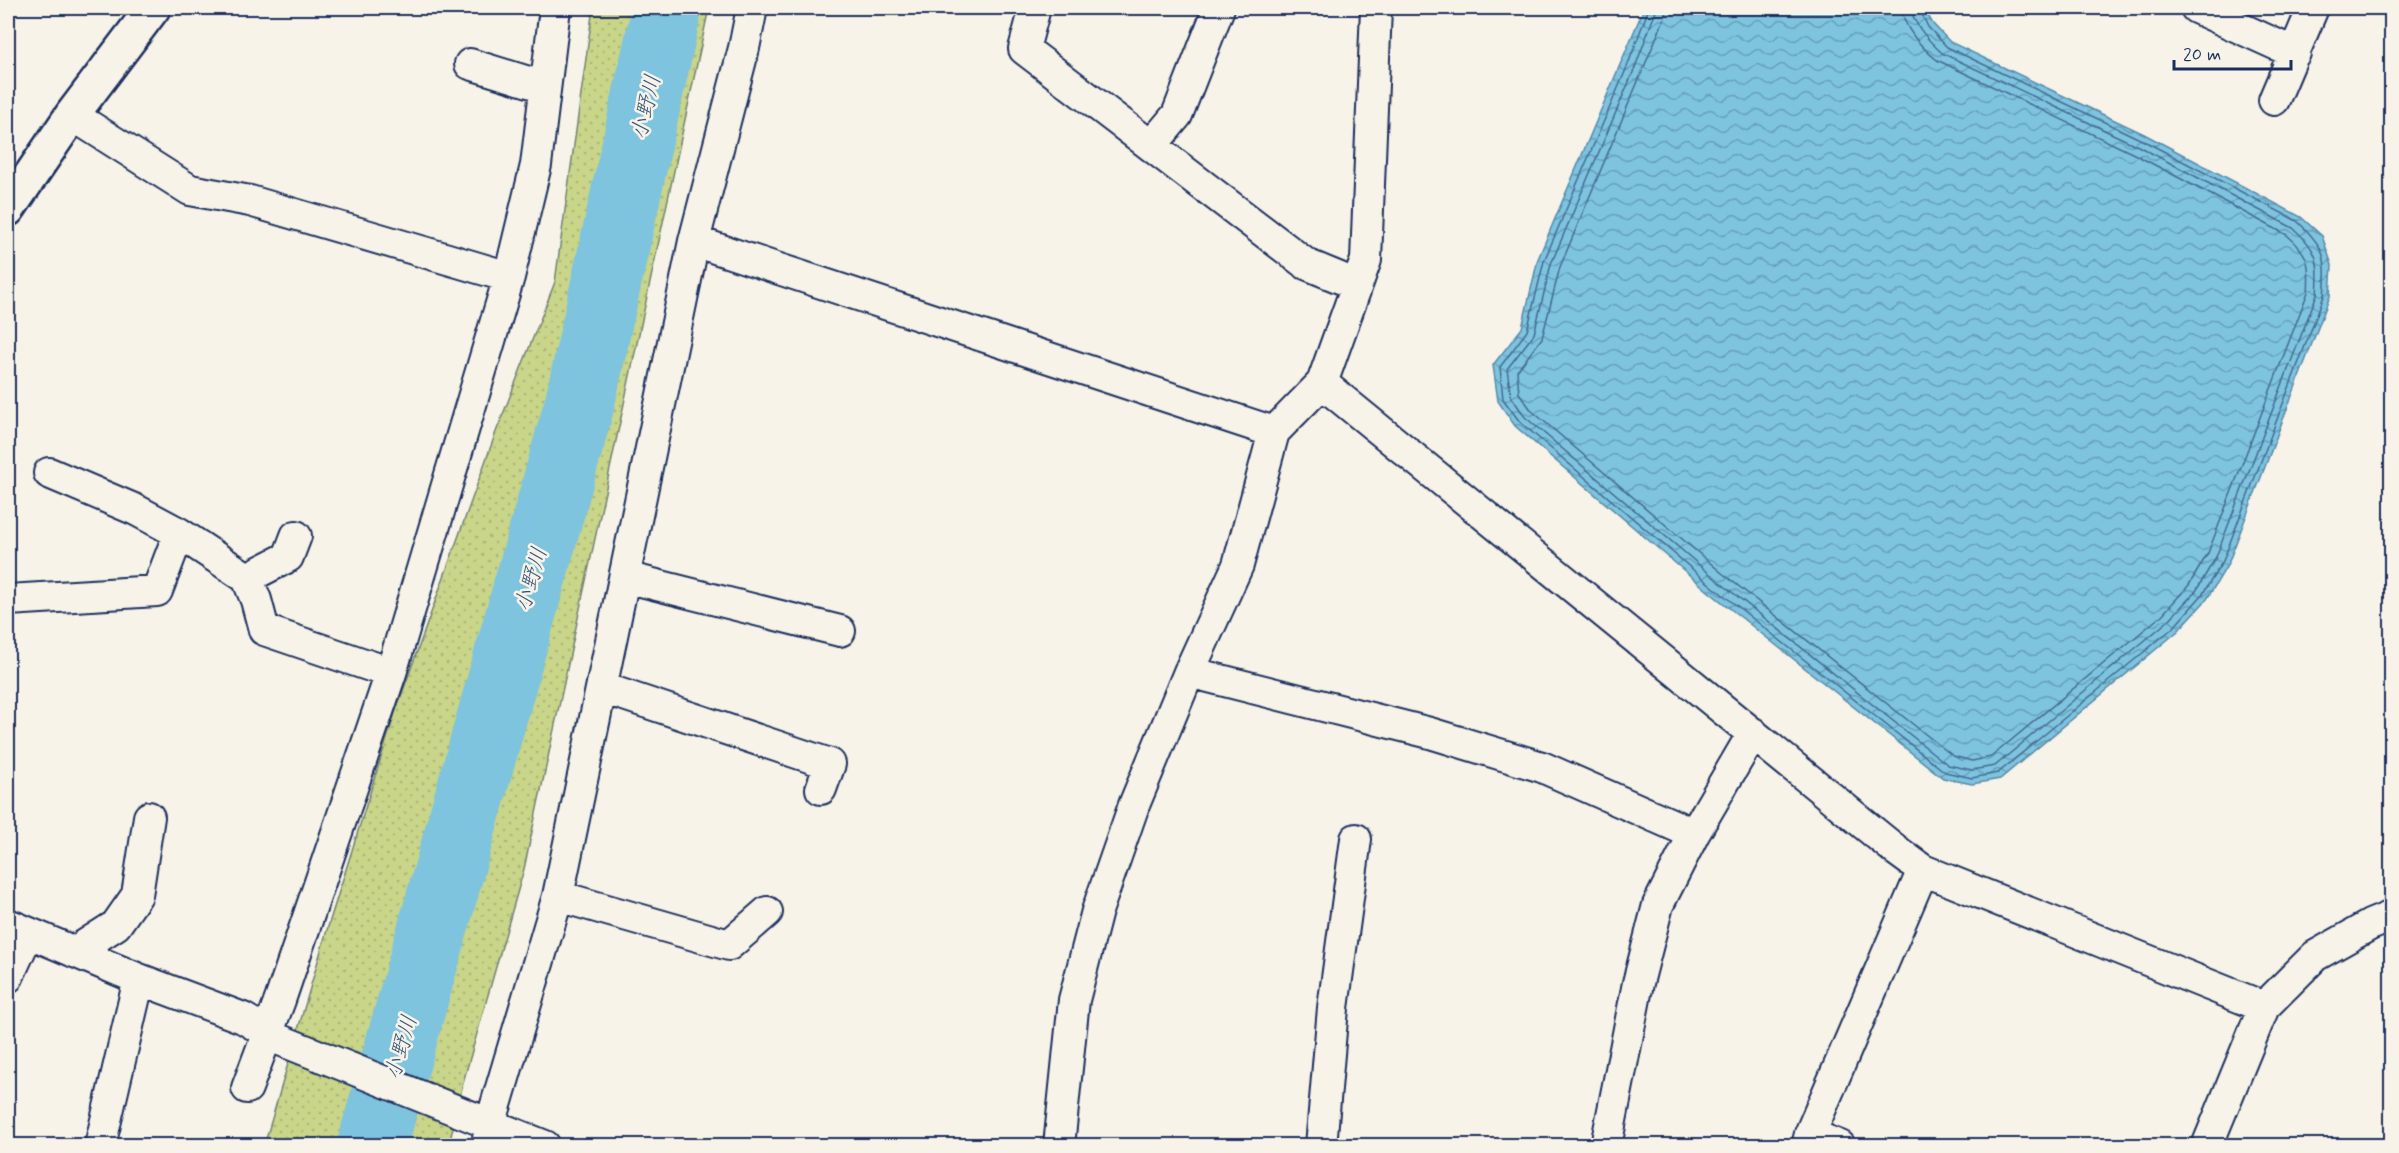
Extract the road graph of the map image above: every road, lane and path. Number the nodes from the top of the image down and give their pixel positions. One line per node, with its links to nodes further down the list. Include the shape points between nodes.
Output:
1 (153, 8): 13 (main road)
2 (555, 8): 11 (street)
3 (752, 8): 16 (street)
4 (1035, 8): 14 (street, via 1024,50)
5 (1219, 8): 14 (street, via 1177,115)
6 (1373, 8): 18 (street, via 1366,260)
7 (2196, 8): 9 (street)
8 (2313, 8): 9 (street)
9 (2295, 53): 12 (street)
10 (470, 64): 11 (street)
11 (545, 87): 17 (street, via 536,165)
12 (2274, 100)
13 (72, 115): 15 (main road); 17 (street, via 190,190 250,201)
14 (1151, 146): 18 (street, via 1306,264)
15 (9, 204)
16 (694, 241): 20 (street); 24 (street)
17 (509, 277): 29 (street)
18 (1357, 285): 19 (street)
19 (1322, 383): 20 (street); 31 (street)
20 (1274, 432): 28 (street, via 1238,565)
21 (49, 473): 22 (street)
22 (180, 533): 25 (street); 26 (street, via 157,591)
23 (296, 536): 25 (street, via 288,557)
24 (625, 577): 27 (street); 30 (street)
25 (247, 578): 29 (street, via 264,630)
26 (8, 600)
27 (840, 631)
28 (1189, 672): 34 (street, via 1430,733 1542,767); 51 (street, via 1134,805 1097,911 1074,1000)
29 (391, 673): 45 (street)
30 (603, 688): 32 (street, via 830,764); 37 (street)
31 (1753, 733): 34 (street); 36 (street)
32 (821, 789)
33 (149, 817): 41 (street, via 137,895 116,925)
34 (1694, 834): 53 (street, via 1658,905 1638,983)
35 (1356, 839): 52 (street, via 1333,1008)
36 (1923, 870): 44 (street); 48 (street)
37 (558, 896): 38 (street, via 729,945); 47 (street)
38 (767, 912)
39 (2391, 916): 44 (street, via 2315,956)
40 (18, 929): 41 (street); 42 (street)
41 (74, 952): 43 (street)
42 (8, 977)
43 (139, 979): 45 (street, via 243,1018); 49 (street)
44 (2264, 1007): 55 (street)
45 (274, 1037): 46 (street); 47 (street)
46 (247, 1088)
47 (484, 1130): 50 (street)
48 (1809, 1140): 54 (street)
49 (100, 1146)
50 (545, 1146)
51 (1059, 1146)
52 (1321, 1146)
53 (1606, 1146)
54 (1840, 1146)
55 (2207, 1146)

